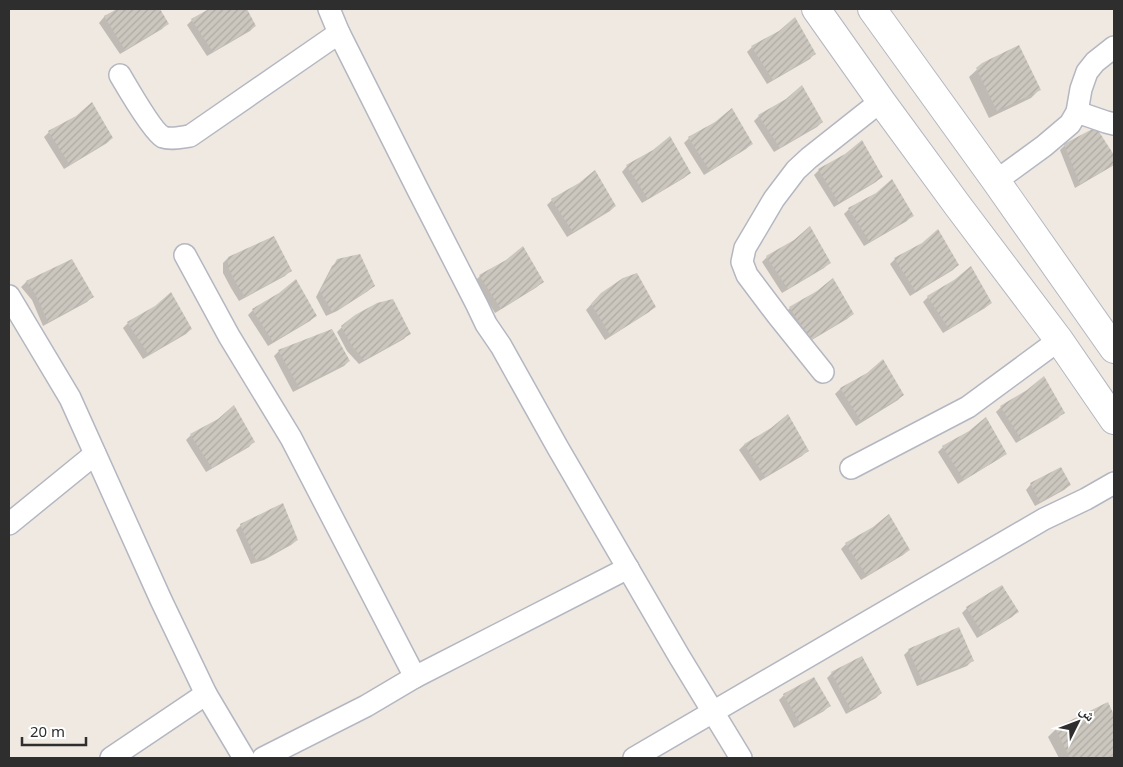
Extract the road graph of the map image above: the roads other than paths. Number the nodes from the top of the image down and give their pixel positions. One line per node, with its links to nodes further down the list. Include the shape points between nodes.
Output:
1 (330, 9): 4 (street)
2 (816, 9): 7 (main road)
3 (872, 9): 10 (main road)
4 (339, 33): 6 (street, via 190,136 172,138 154,129); 21 (street, via 486,324)
5 (1114, 47): 8 (street, via 1087,72)
6 (120, 75)
7 (880, 101): 14 (main road); 15 (street, via 796,170 744,248 742,262 747,275)
8 (1076, 112): 9 (street); 10 (street, via 1060,133)
9 (1114, 124)
10 (996, 181): 13 (main road)
11 (185, 255): 22 (street, via 229,336 291,438)
12 (9, 296): 17 (street, via 70,398)
13 (1110, 336)
14 (1059, 340): 16 (main road); 18 (street, via 968,407)
15 (823, 372)
16 (1114, 420)
17 (95, 454): 20 (street); 23 (street)
18 (851, 468)
19 (1114, 483): 24 (street, via 1044,519)
20 (9, 524)
21 (628, 568): 22 (street); 24 (street)
22 (415, 677): 27 (street, via 366,706)
23 (206, 694): 25 (street); 26 (street)
24 (713, 712): 28 (street); 29 (street)
25 (111, 758)
26 (244, 758)
27 (263, 758)
28 (634, 758)
29 (741, 758)

